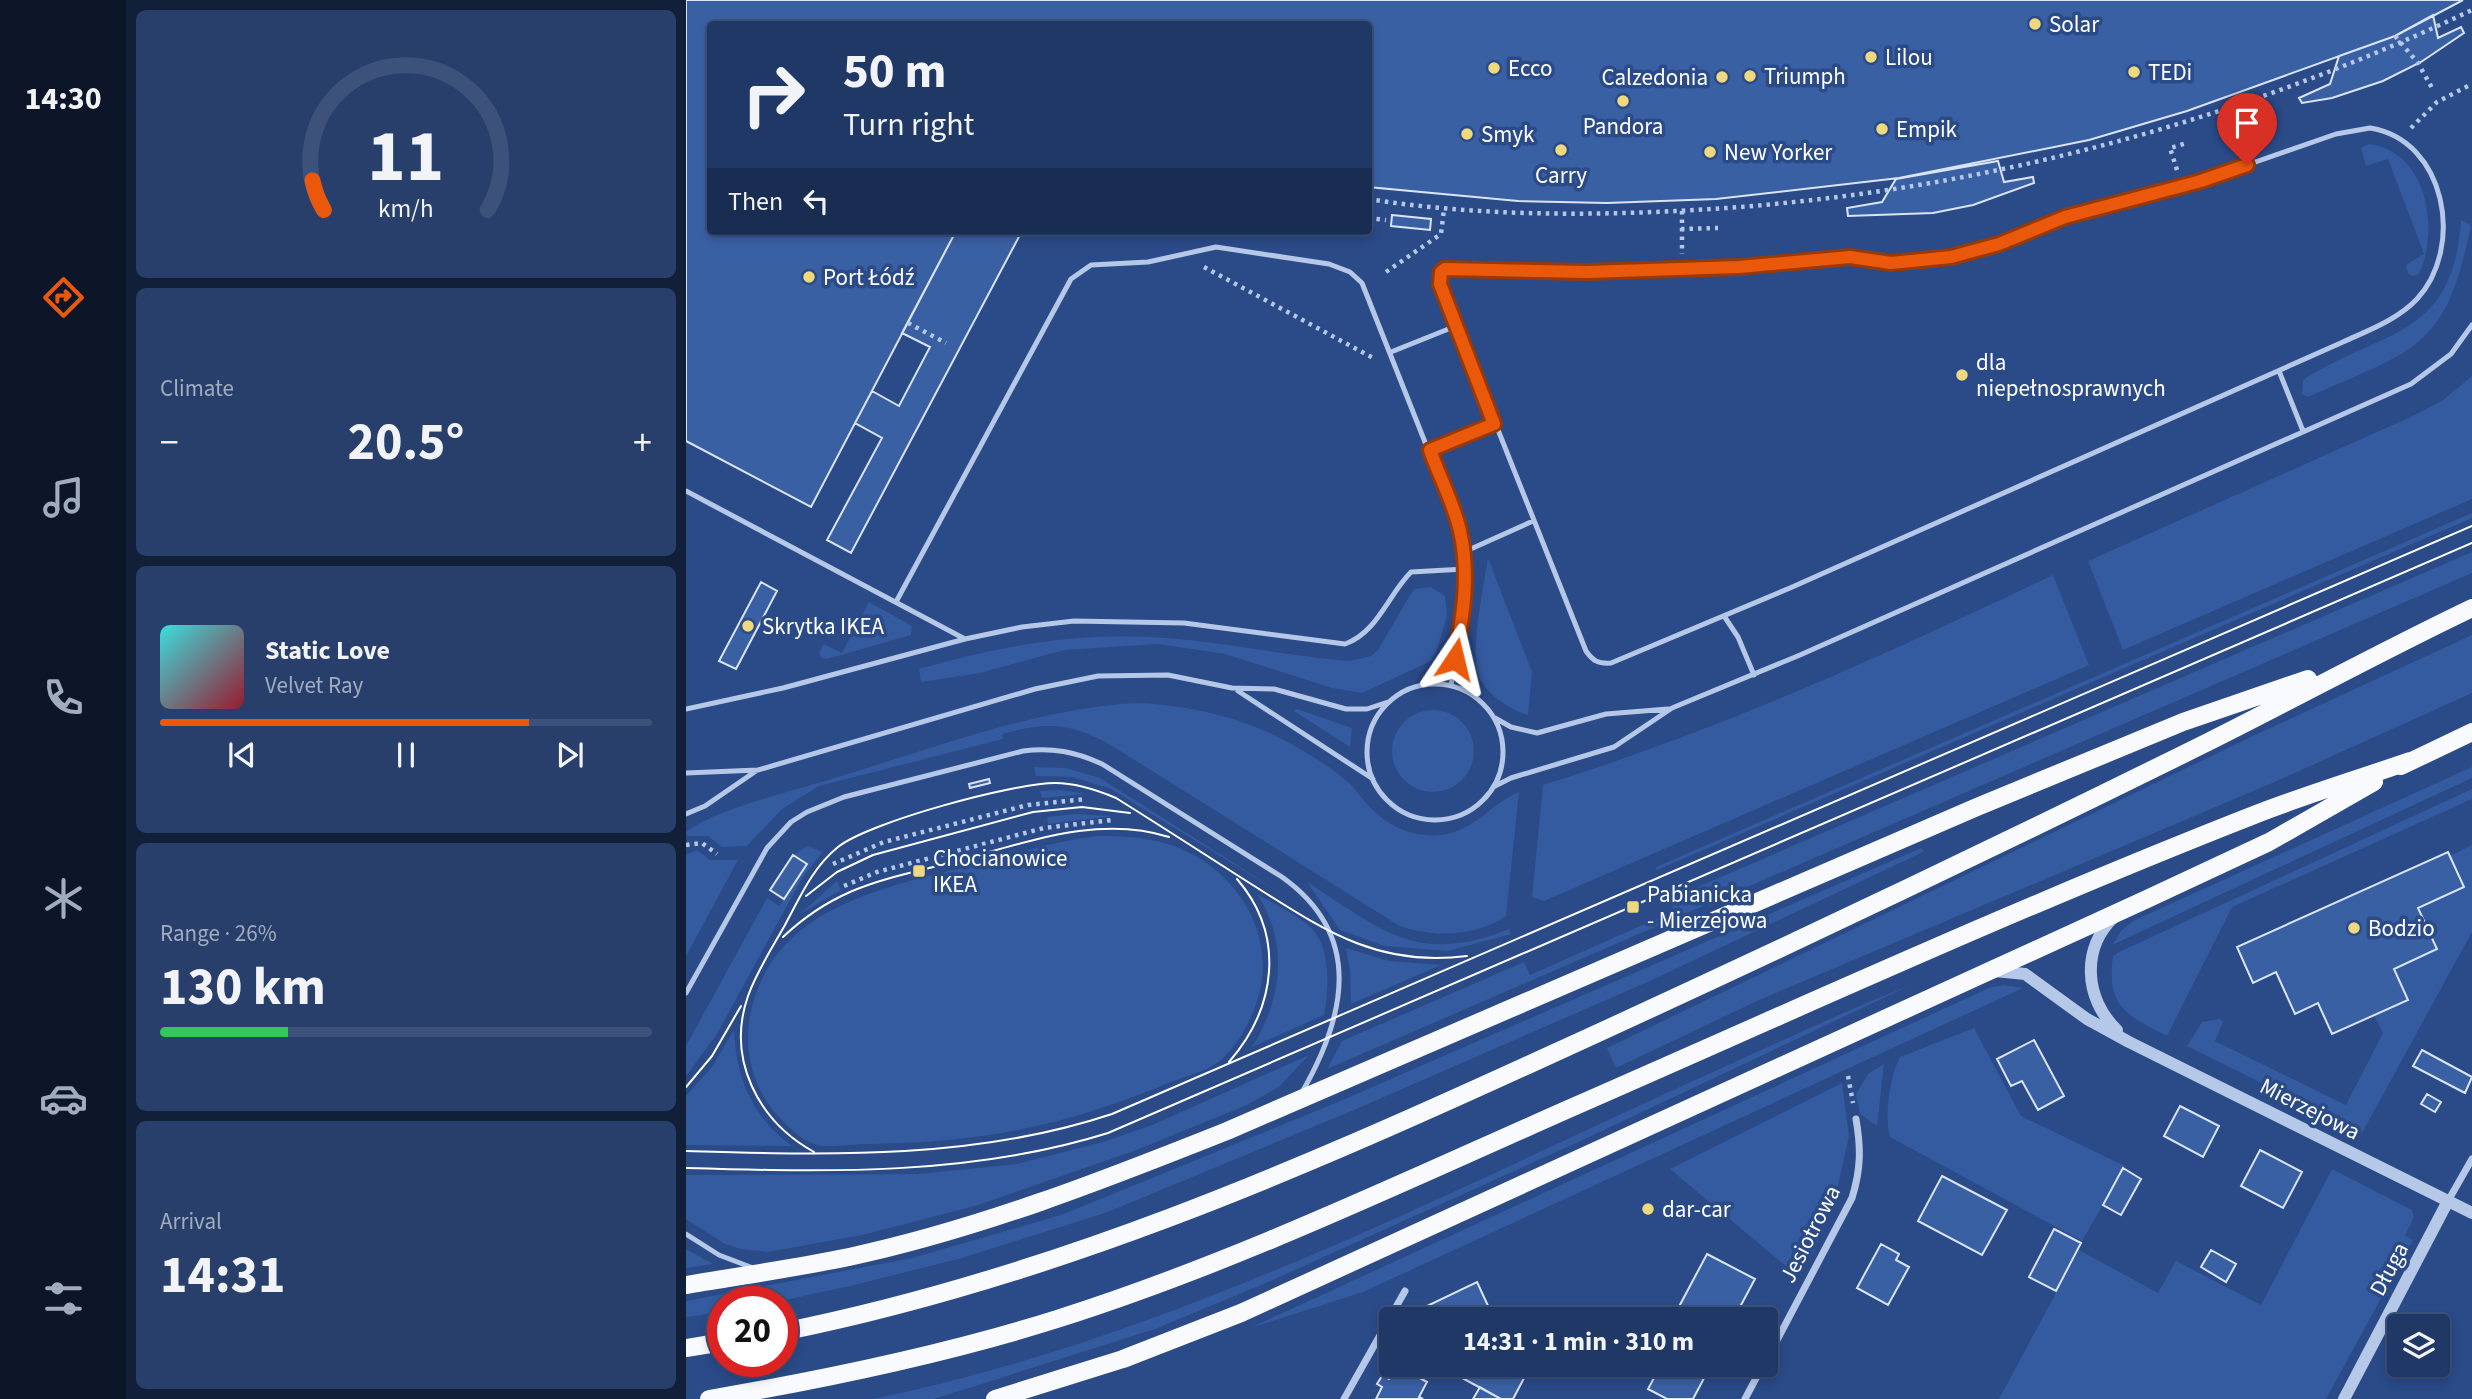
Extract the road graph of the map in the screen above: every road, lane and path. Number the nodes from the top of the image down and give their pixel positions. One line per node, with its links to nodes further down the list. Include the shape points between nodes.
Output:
1 (2472, 10): 3 (path)
2 (2395, 36): 3 (path)
3 (2402, 44): 5 (path); 11 (path, via 2236,107 2147,136 2039,163 1805,201)
4 (2472, 84): 6 (path, via 2437,102)
5 (2432, 88)
6 (2401, 138): 8 (lane, via 2386,131 2356,129); 25 (lane, via 2425,164 2443,213 2444,246 2436,272 2418,298 2389,321)
7 (2187, 143): 8 (path, via 2170,148)
8 (2183, 186): 17 (lane, via 2065,217 1999,244 1951,257 1891,263 1850,257)
9 (1372, 200): 10 (path)
10 (1444, 209): 11 (path); 18 (path, via 1441,234)
11 (1682, 211): 15 (path)
12 (1372, 218): 13 (path)
13 (1386, 220)
14 (1718, 228): 15 (path)
15 (1681, 229): 17 (path)
16 (1189, 252): 23 (lane, via 1216,247 1329,264 1350,272 1362,283); 24 (path, via 1203,267 1368,357); 33 (lane, via 1148,262 1091,265 1071,279)
17 (1683, 269): 21 (lane, via 1587,272 1451,267 1439,278)
18 (1386, 272)
19 (908, 323): 22 (path)
20 (2472, 325): 27 (lane, via 2451,354 2411,384)
21 (1456, 326): 23 (lane); 26 (lane)
22 (946, 343)
23 (1391, 352): 24 (lane)
24 (1396, 367): 28 (lane)
25 (2278, 371): 27 (lane); 35 (lane)
26 (1494, 424): 28 (lane); 30 (lane)
27 (2303, 431): 38 (lane)
28 (1430, 450): 31 (lane)
29 (686, 491): 33 (lane)
30 (1533, 520): 31 (lane); 35 (lane, via 1593,660 1611,663)
31 (1464, 552): 32 (lane)
32 (1465, 569): 36 (lane, via 1411,572 1372,626 1359,639 1345,644 1127,620 1022,627); 39 (lane, via 1464,608)
33 (896, 602): 36 (lane)
34 (2472, 608): 37 (main road)
35 (1724, 616): 38 (lane)
36 (965, 639): 43 (lane)
37 (2361, 660): 63 (main road, via 2170,727); 72 (main road, via 2211,740 1659,1005 1270,1180 1024,1271)
38 (1754, 675): 42 (lane)
39 (1451, 685): 41 (lane, via 1406,688); 44 (lane, via 1480,701)
40 (1232, 688): 41 (lane, via 1295,692 1346,709); 47 (lane, via 1157,675 1069,680); 49 (lane)
41 (1388, 702): 49 (lane, via 1367,737 1366,761)
42 (1672, 708): 44 (lane, via 1606,714 1537,733); 50 (lane, via 1615,747)
43 (686, 709)
44 (1494, 717): 50 (lane, via 1502,740 1502,764)
45 (2472, 732): 46 (main road)
46 (2410, 761): 58 (main road, via 2269,842); 77 (main road, via 2257,814 1309,1223 1170,1278 1058,1319 973,1343 883,1366)
47 (758, 770): 48 (lane); 52 (lane)
48 (686, 773)
49 (1373, 779): 50 (lane, via 1394,808 1436,821 1459,817 1480,804)
50 (1495, 786)
51 (1086, 799): 56 (path, via 1028,805 884,842)
52 (686, 814)
53 (1112, 820): 57 (path, via 1044,828 877,872)
54 (686, 845): 55 (path, via 702,843)
55 (717, 854)
56 (833, 864)
57 (844, 886)
58 (2120, 911): 59 (main road); 61 (street, via 2097,941 2091,982 2101,1012)
59 (1991, 971): 61 (street, Mierzejowa, via 2025,974 2087,1019); 78 (main road, via 1241,1313 1123,1359)
60 (686, 993): 63 (lane, via 766,848 807,812 844,797 1023,751 1073,752 1102,764 1282,877 1317,912 1335,950 1340,995 1326,1049)
61 (2129, 1042): 66 (street, Mierzejowa)
62 (1848, 1076): 64 (path)
63 (1298, 1100): 69 (main road, via 1036,1204 850,1257)
64 (1856, 1119): 73 (street, Jesiotrowa, via 1860,1174 1852,1198)
65 (2472, 1158): 66 (street, Długa)
66 (2448, 1202): 67 (street, Mierzejowa); 81 (street, Długa)
67 (2472, 1213)
68 (686, 1234): 69 (lane, via 719,1255)
69 (766, 1272): 70 (main road)
70 (686, 1285)
71 (1405, 1291): 79 (street)
72 (798, 1329)
73 (1778, 1338)
74 (707, 1345): 75 (main road)
75 (686, 1348)
76 (1757, 1377): 80 (street, Jesiotrowa)
77 (709, 1399)
78 (995, 1399)
79 (1343, 1399)
80 (1745, 1399)
81 (2343, 1399)

